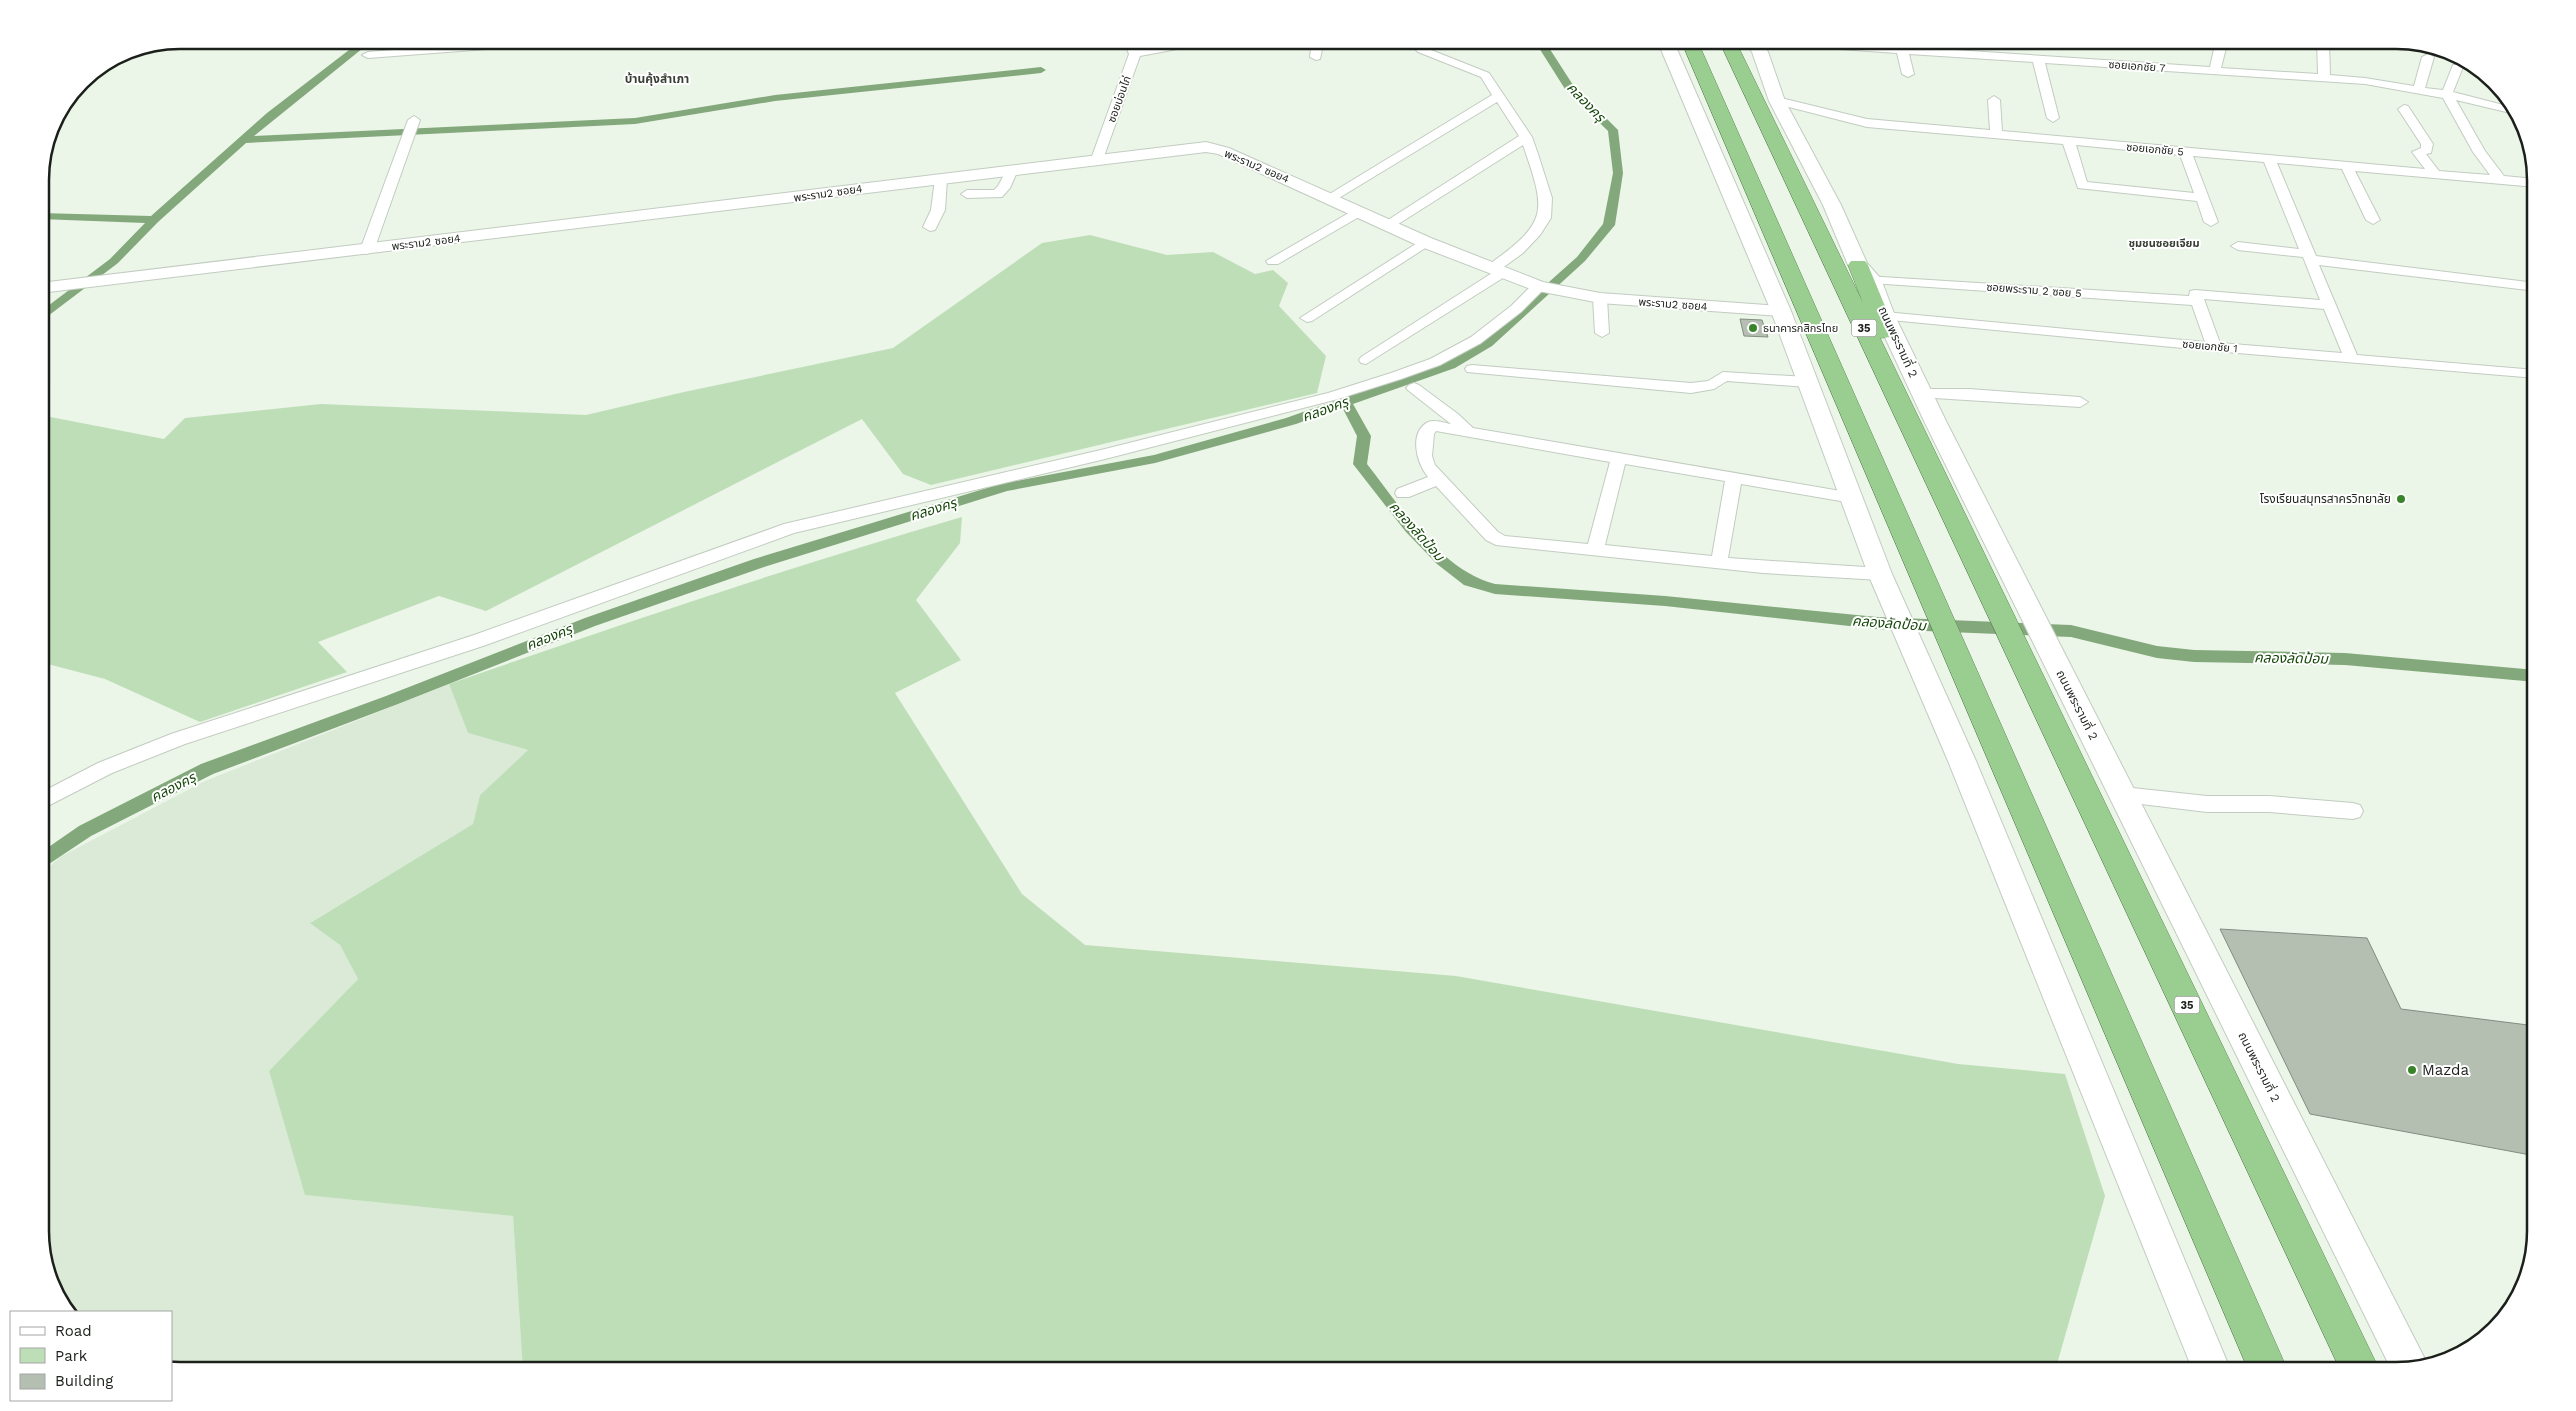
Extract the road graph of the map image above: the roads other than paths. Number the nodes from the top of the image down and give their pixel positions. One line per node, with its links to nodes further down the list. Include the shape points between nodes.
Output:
1 (448, 49): 17 (street)
2 (1133, 49): 16 (street)
3 (1161, 49): 16 (street)
4 (1317, 49): 18 (street)
5 (1421, 49): 28 (street, via 1485,76)
6 (1669, 49): 70 (main road)
7 (1679, 49): 35 (highway)
8 (1693, 49): 35 (highway)
9 (1731, 49): 92 (highway, ถนนพระรามที่ 2 / 35)
10 (1758, 49): 30 (main road, ถนนพระรามที่ 2 / 35)
11 (1887, 49): 15 (street, ซอยเอกชัย 7)
12 (2163, 49): 22 (street)
13 (2220, 49): 23 (street)
14 (2323, 49): 25 (street)
15 (1902, 50): 20 (street, ซอยเอกชัย 7); 24 (street)
16 (1135, 54): 40 (street, ซอยบ่อนไก่)
17 (368, 55)
18 (1316, 56)
19 (2428, 57): 26 (street)
20 (2038, 59): 22 (street, ซอยเอกชัย 7); 33 (street)
21 (2457, 67): 27 (street)
22 (2159, 68): 23 (street, ซอยเอกชัย 7)
23 (2215, 71): 25 (street, ซอยเอกชัย 7)
24 (1908, 74)
25 (2324, 79): 26 (street, ซอยเอกชัย 7)
26 (2419, 90): 27 (street, ซอยเอกชัย 7)
27 (2447, 94): 32 (street, ซอยเอกชัย 7); 47 (street)
28 (1499, 96): 37 (street); 50 (street)
29 (1994, 100): 36 (street)
30 (1777, 101): 36 (street, ซอยเอกชัย 5, via 1867,123); 63 (main road, ถนนพระรามที่ 2 / 35)
31 (2404, 109): 44 (street, via 2427,144 2427,150 2418,152)
32 (2506, 109)
33 (2053, 118)
34 (413, 122): 59 (street)
35 (1723, 122): 98 (highway)
36 (1996, 135): 38 (street, ซอยเอกชัย 5)
37 (1526, 137): 55 (street); 62 (street, via 1546,198 1544,218 1524,244)
38 (2068, 141): 39 (street, ซอยเอกชัย 5); 51 (street, via 2082,185)
39 (2186, 152): 41 (street, ซอยเอกชัย 5); 51 (street)
40 (1097, 159): 43 (street, พระราม2 ซอย4); 50 (street, พระราม2 ซอย4, via 1206,147 1223,151)
41 (2269, 160): 42 (street, ซอยเอกชัย 5); 60 (street)
42 (2347, 166): 44 (street, ซอยเอกชัย 5); 53 (street)
43 (1012, 170): 45 (street, พระราม2 ซอย4); 49 (street, via 1004,188 997,194)
44 (2436, 174): 47 (street, ซอยเอกชัย 5)
45 (965, 176): 46 (street, พระราม2 ซอย4); 49 (street)
46 (941, 179): 56 (street, via 938,210); 59 (street, พระราม2 ซอย4)
47 (2500, 180): 48 (street, ซอยเอกชัย 5)
48 (2527, 183)
49 (962, 197)
50 (1329, 198): 52 (street, พระราม2 ซอย4)
51 (2203, 198): 54 (street)
52 (1359, 211): 55 (street, พระราม2 ซอย4); 61 (street)
53 (2373, 220)
54 (2212, 222)
55 (1387, 224): 57 (street, พระราม2 ซอย4)
56 (930, 227)
57 (1425, 242): 62 (street, พระราม2 ซอย4); 72 (street)
58 (2238, 246): 60 (street)
59 (367, 250): 64 (street, พระราม2 ซอย4)
60 (2309, 257): 66 (street); 69 (street)
61 (1273, 261)
62 (1496, 271): 65 (street, พระราม2 ซอย4); 76 (street)
63 (1865, 272): 68 (street, ซอยพระราม 2 ซอย 5); 71 (main road, ถนนพระรามที่ 2 / 35); 92 (highway)
64 (49, 286)
65 (1542, 286): 67 (street, พระราม2 ซอย4); 94 (street, via 1476,340 1435,362 1396,376 1333,396 1105,454 790,528 480,640 170,742 105,768)
66 (2527, 286)
67 (1600, 298): 70 (street, พระราม2 ซอย4); 73 (street)
68 (2196, 301): 69 (street, via 2195,294); 74 (street)
69 (2329, 304): 75 (street)
70 (1781, 311): 79 (main road)
71 (1885, 316): 74 (street, ซอยเอกชัย 1); 81 (main road, ถนนพระรามที่ 2 / 35)
72 (1307, 318)
73 (1602, 333)
74 (2214, 347): 75 (street, ซอยเอกชัย 1)
75 (2352, 358): 78 (street, ซอยเอกชัย 1)
76 (1366, 360)
77 (1472, 369): 79 (street, via 1691,388 1712,385 1720,382 1723,376)
78 (2527, 373)
79 (1808, 382): 88 (main road)
80 (1414, 388): 83 (street, via 1453,416)
81 (1922, 394): 82 (street); 92 (main road, ถนนพระรามที่ 2 / 35)
82 (2080, 402)
83 (1468, 432): 84 (street); 86 (street, via 1428,428 1424,456 1428,467)
84 (1619, 458): 85 (street); 89 (street)
85 (1734, 478): 88 (street); 90 (street)
86 (1439, 479): 87 (street); 89 (street, via 1492,536 1502,541)
87 (1403, 493)
88 (1852, 498): 91 (main road)
89 (1594, 551): 90 (street)
90 (1719, 563): 91 (street)
91 (1880, 574): 97 (main road, via 1962,761)
92 (2017, 623): 93 (main road, ถนนพระรามที่ 2 / 35); 99 (highway, ถนนพระรามที่ 2 / 35)
93 (2122, 795): 95 (street, via 2207,804 2269,804); 96 (main road, ถนนพระรามที่ 2 / 35)
94 (49, 797)
95 (2353, 810)
96 (2407, 1361)
97 (2208, 1362)
98 (2265, 1362)
99 (2357, 1362)

